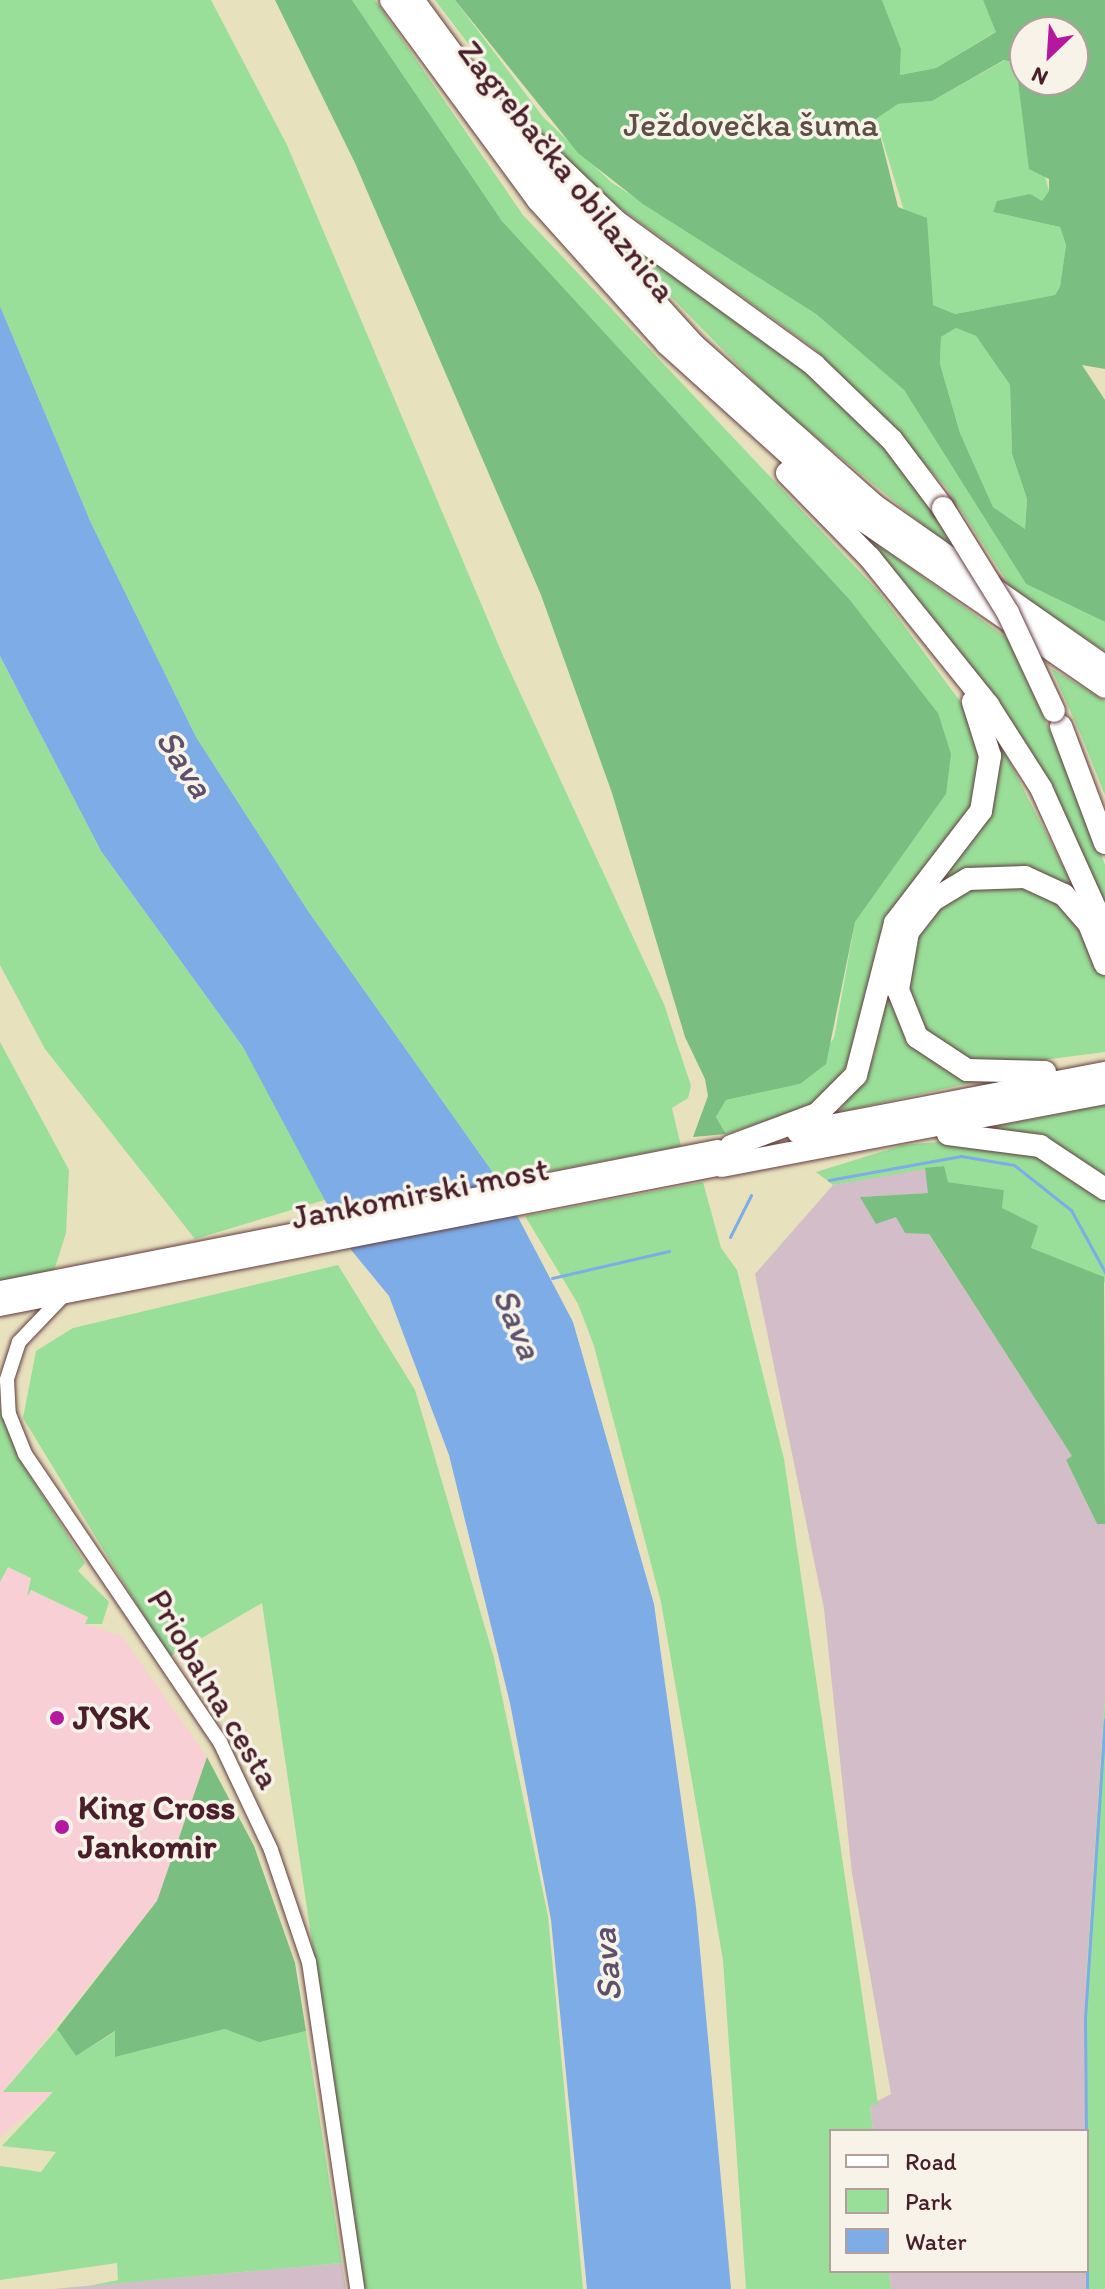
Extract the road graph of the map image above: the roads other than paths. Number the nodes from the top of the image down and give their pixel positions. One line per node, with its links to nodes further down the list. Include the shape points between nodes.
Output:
1 (391, 0): 3 (highway, Zagrebačka obilaznica, via 538,200)
2 (415, 3): 5 (highway, via 552,189 695,346 874,505); 7 (highway, bridge, via 582,192 814,365 892,440 943,508 1008,613)
3 (667, 344): 4 (highway, via 677,365 870,558); 6 (highway, via 861,519)
4 (938, 639): 10 (highway, via 1041,788); 17 (highway, via 986,731 990,773 981,811 895,923 869,1042 849,1085 817,1114)
5 (1105, 667)
6 (1105, 687)
7 (1058, 718): 8 (highway); 9 (highway)
8 (1105, 824)
9 (1105, 843)
10 (1105, 930)
11 (1105, 964): 13 (highway, via 1089,924 1064,895 1025,877 968,879 933,900 908,932 898,990 917,1037 967,1070)
12 (1105, 1060): 13 (highway)
13 (1045, 1072): 16 (highway)
14 (1105, 1073): 16 (highway)
15 (1105, 1093): 16 (highway)
16 (863, 1129): 17 (highway); 18 (highway, via 1016,1139 1062,1157)
17 (724, 1154): 19 (main road, Jankomirski most)
18 (1105, 1189)
19 (158, 1269): 20 (main road); 21 (main road)
20 (0, 1290)
21 (63, 1296): 22 (main road); 23 (street, Priobalna cesta, via 29,1326)
22 (0, 1307)
23 (3, 1374): 24 (street, Priobalna cesta, via 9,1414 25,1454 212,1730 271,1850 311,1976)
24 (357, 2289)

